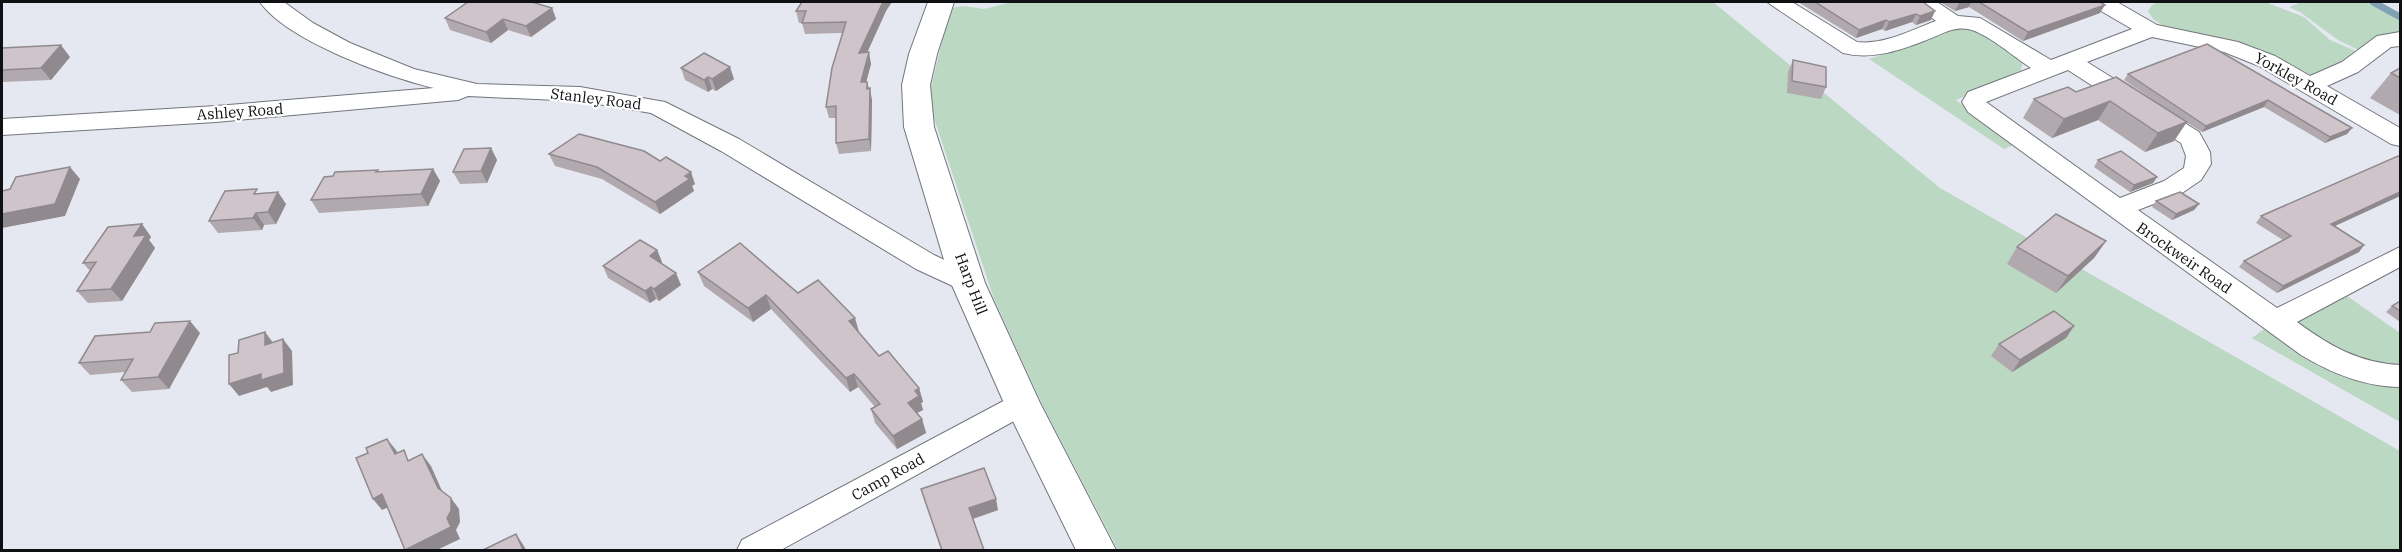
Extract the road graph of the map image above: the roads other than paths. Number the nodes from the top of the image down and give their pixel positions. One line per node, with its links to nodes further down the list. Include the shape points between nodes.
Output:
1 (271, 2): 11 (street, Stanley Road, via 305,28 342,48)
2 (941, 2): 19 (street, Harp Hill, via 919,69 916,114)
3 (1778, 2): 7 (street, via 1851,48 1859,49 1874,50)
4 (1923, 2): 7 (street)
5 (2102, 2): 8 (street, Yorkley Road)
6 (2137, 2): 8 (street, via 2136,14)
7 (1953, 22): 10 (street, via 1986,29)
8 (2150, 30): 10 (street); 12 (street, Yorkley Road, via 2243,51)
9 (2400, 39): 12 (street, via 2385,41 2350,67)
10 (2059, 65): 17 (street, Brockweir Road, via 1976,97 1974,102 1980,112); 17 (street, via 2190,138 2199,155 2197,169 2189,179)
11 (415, 76): 13 (street, Stanley Road); 14 (street)
12 (2308, 85): 16 (street, Yorkley Road)
13 (477, 91): 14 (street, Ashley Road); 19 (street, Stanley Road, via 580,94 657,107)
14 (396, 99): 15 (street, Ashley Road)
15 (2, 128)
16 (2400, 138)
17 (2115, 209): 20 (street, Brockweir Road)
18 (2400, 256): 20 (street)
19 (968, 283): 22 (street, Harp Hill)
20 (2274, 322): 21 (street, Brockweir Road, via 2339,363)
21 (2400, 376)
22 (1022, 403): 23 (street, Camp Road); 24 (street, Harp Hill)
23 (753, 550)
24 (1095, 550)

